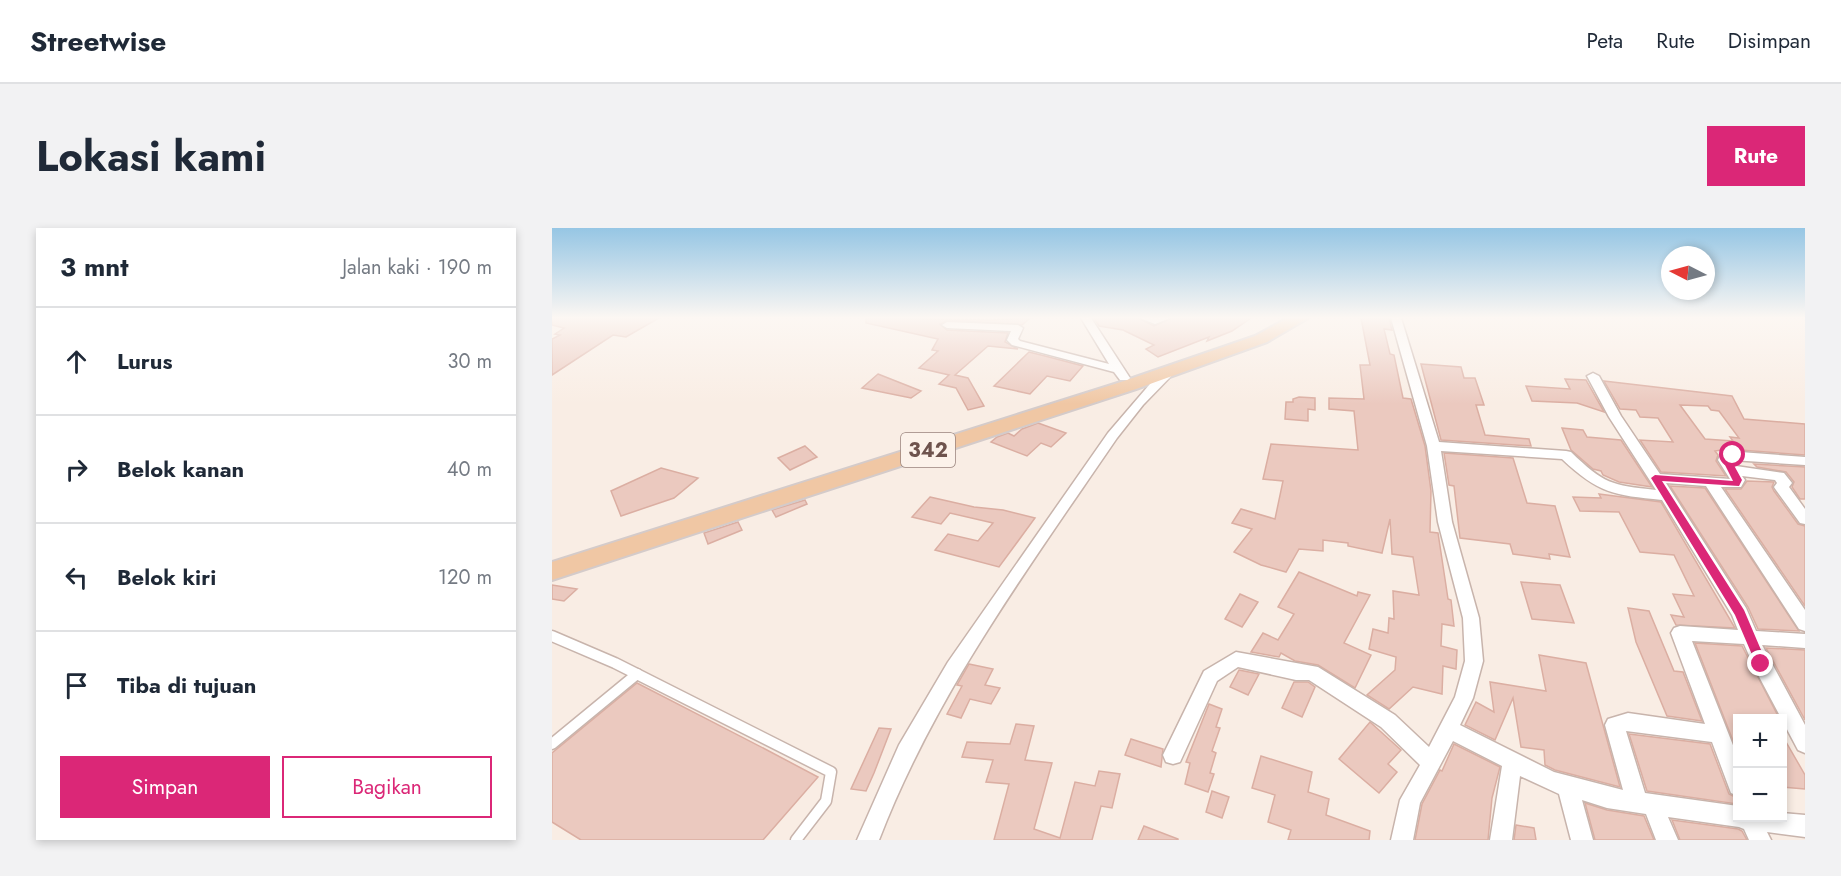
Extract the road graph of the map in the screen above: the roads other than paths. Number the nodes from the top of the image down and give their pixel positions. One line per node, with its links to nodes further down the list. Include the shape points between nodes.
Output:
1 (1028, 347): 7 (street)
2 (1104, 347): 7 (street)
3 (1222, 347): 7 (main road, 342, via 1159,369)
4 (1240, 347): 6 (main road, 342)
5 (1404, 347): 9 (street)
6 (1170, 371): 14 (main road, 342); 39 (street, via 1126,416 1003,593 908,746)
7 (1120, 373): 14 (main road, 342, via 1005,419)
8 (1593, 376): 12 (street)
9 (1434, 446): 15 (street, via 1566,455 1589,477 1614,490); 24 (street, via 1446,522 1471,618 1474,661 1464,698)
10 (1805, 461): 11 (street, via 1727,455 1725,460)
11 (1732, 470): 13 (street, via 1738,483); 16 (street, via 1779,476 1785,483 1781,487)
12 (1655, 478): 13 (street); 15 (street)
13 (1710, 482): 19 (street)
14 (790, 488): 17 (main road, 342); 18 (main road, 342)
15 (1666, 496): 21 (street, via 1740,613)
16 (1805, 519)
17 (552, 561)
18 (552, 571)
19 (1805, 624)
20 (552, 636): 23 (lane)
21 (1749, 636): 22 (street); 25 (street, via 1680,633); 27 (street)
22 (1805, 641)
23 (637, 674): 26 (lane); 38 (lane, via 831,772 833,789 825,805)
24 (1449, 729): 29 (street); 30 (street)
25 (1717, 734): 31 (street); 33 (street, via 1628,722 1615,725)
26 (552, 744)
27 (1805, 744)
28 (1173, 755): 29 (street, via 1210,676 1236,659 1312,672 1388,721)
29 (1432, 763): 40 (street, via 1410,800)
30 (1512, 763): 32 (street); 41 (street)
31 (1733, 776)
32 (1568, 787): 33 (street); 42 (street)
33 (1645, 803): 34 (street); 43 (street)
34 (1733, 816)
35 (1752, 822): 44 (street)
36 (1778, 822): 37 (street)
37 (1805, 826)
38 (796, 840)
39 (868, 840)
40 (1402, 840)
41 (1501, 840)
42 (1582, 840)
43 (1666, 840)
44 (1760, 840)

